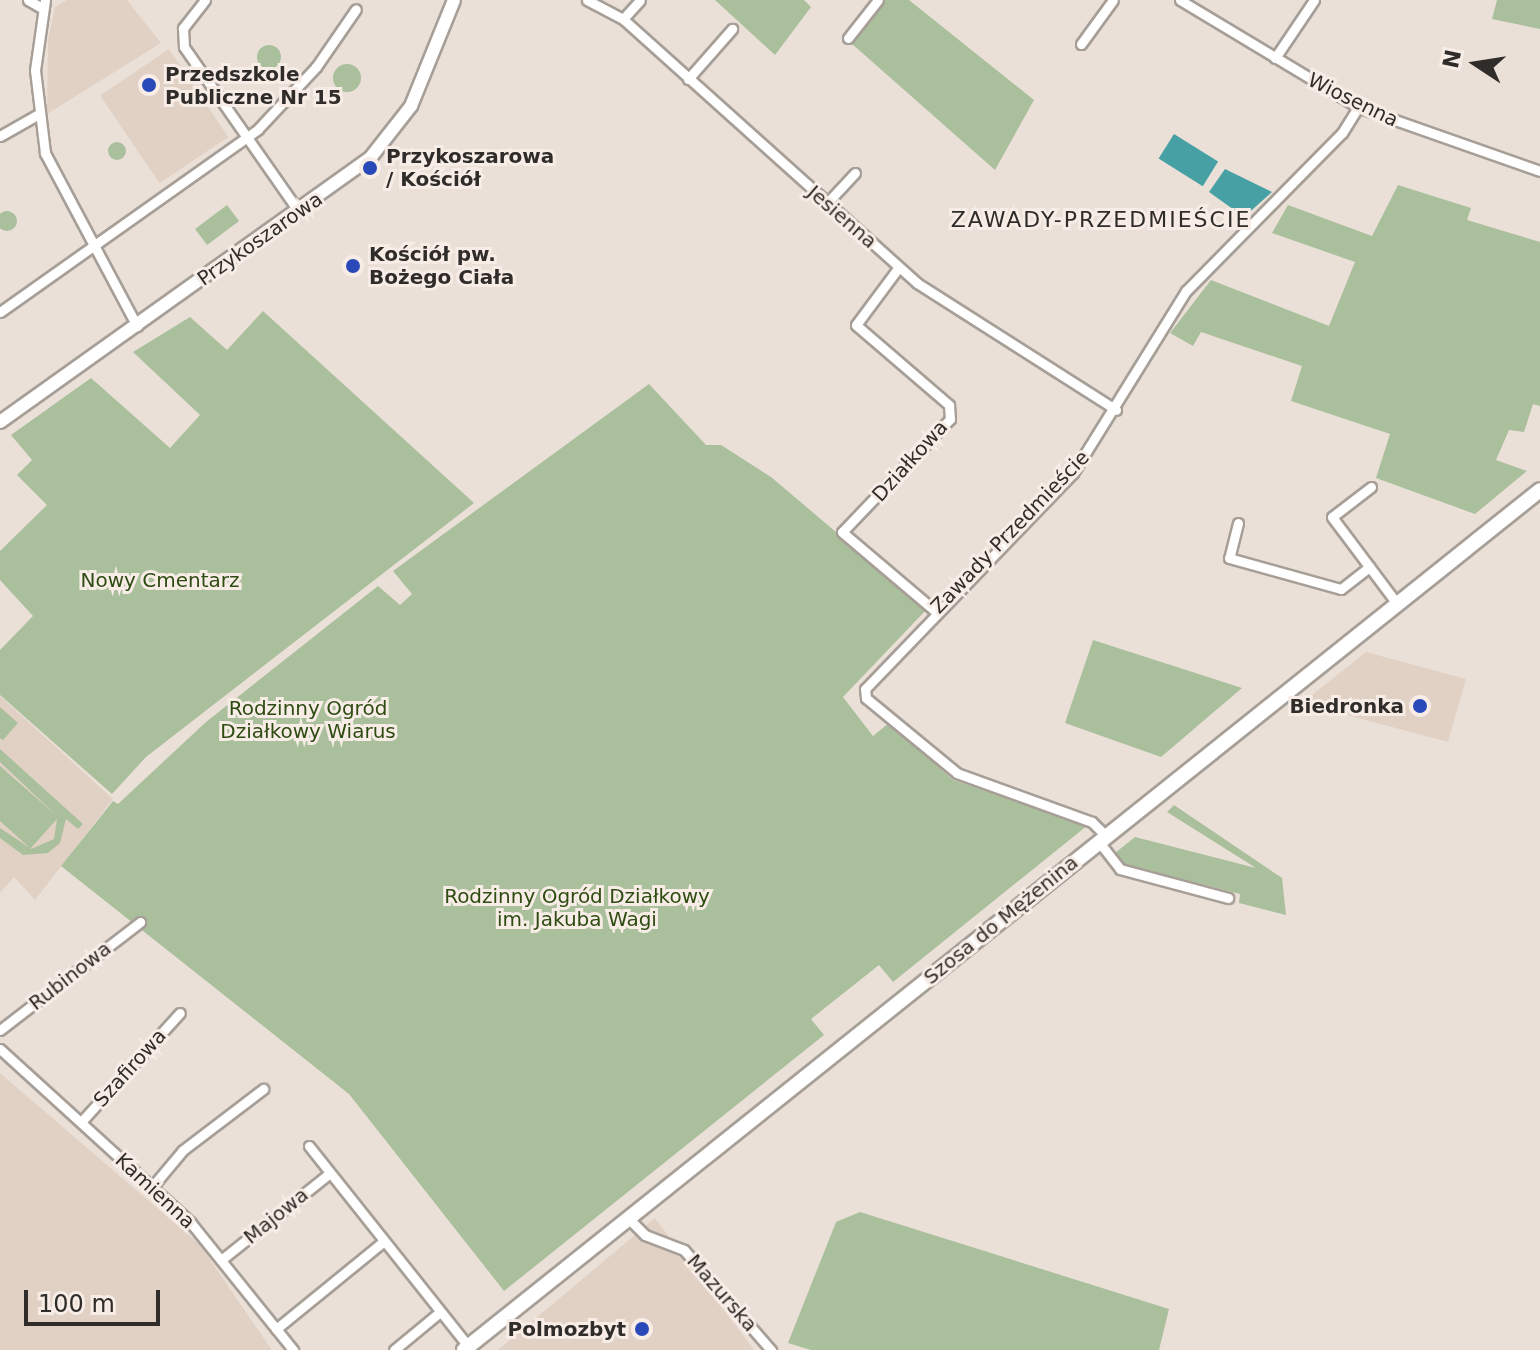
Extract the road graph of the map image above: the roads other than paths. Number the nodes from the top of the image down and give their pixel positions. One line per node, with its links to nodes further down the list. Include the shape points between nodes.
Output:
1 (28, 0): 10 (street)
2 (205, 0): 21 (street, via 183,28 182,42)
3 (454, 0): 25 (street, Przykoszarowa, via 399,126 371,157)
4 (587, 0): 12 (street, Jesienna)
5 (640, 0): 12 (street)
6 (878, 0): 14 (street)
7 (1113, 0): 15 (street)
8 (1180, 0): 16 (street, Wiosenna)
9 (1314, 0): 16 (street)
10 (44, 4): 19 (street)
11 (356, 9): 21 (street, via 300,87)
12 (623, 19): 17 (street, Jesienna)
13 (732, 29): 17 (street)
14 (848, 38)
15 (1081, 44)
16 (1275, 58): 18 (street, Wiosenna)
17 (688, 79): 24 (street, Jesienna)
18 (1358, 107): 22 (street, Wiosenna); 30 (street, Zawady Przedmieście, via 1342,133 1186,291)
19 (37, 115): 20 (street); 26 (street, via 58,187)
20 (0, 136)
21 (248, 137): 25 (street); 26 (street)
22 (1540, 171)
23 (855, 173): 24 (street)
24 (827, 203): 27 (street, Jesienna)
25 (299, 212): 29 (street, Przykoszarowa)
26 (90, 249): 28 (street); 29 (street)
27 (899, 267): 30 (street, Jesienna); 37 (street, Działkowa, via 856,325 949,405 950,419 842,532)
28 (0, 312)
29 (137, 326): 31 (street, Przykoszarowa)
30 (1116, 410): 37 (street, Zawady Przedmieście, via 1073,473)
31 (0, 422)
32 (1371, 487): 35 (street, via 1332,517)
33 (1540, 490): 36 (main road, Szosa do Mężenina)
34 (1238, 523): 35 (street, via 1229,558 1341,589)
35 (1369, 567): 36 (street)
36 (1398, 605): 38 (main road, Szosa do Mężenina)
37 (934, 610): 38 (street, Zawady Przedmieście, via 869,680 866,698 957,773 1092,822)
38 (1102, 839): 39 (street, via 1120,869); 49 (main road, Szosa do Mężenina)
39 (1228, 898)
40 (140, 922): 42 (street, Rubinowa)
41 (180, 1013): 45 (street, Szafirowa)
42 (0, 1030)
43 (0, 1049): 45 (street, Kamienna)
44 (263, 1089): 48 (street, via 183,1150)
45 (81, 1122): 48 (street, Kamienna)
46 (309, 1146): 47 (street)
47 (330, 1173): 50 (street); 51 (street, Majowa)
48 (152, 1187): 51 (street, Kamienna)
49 (628, 1218): 54 (main road, Szosa do Mężenina); 57 (street, Mazurska, via 645,1235 684,1250)
50 (384, 1241): 52 (street); 53 (street)
51 (221, 1260): 53 (street, Kamienna)
52 (440, 1312): 54 (street); 56 (street)
53 (276, 1329): 55 (street, Kamienna)
54 (466, 1348)
55 (293, 1350)
56 (394, 1350)
57 (771, 1350)

